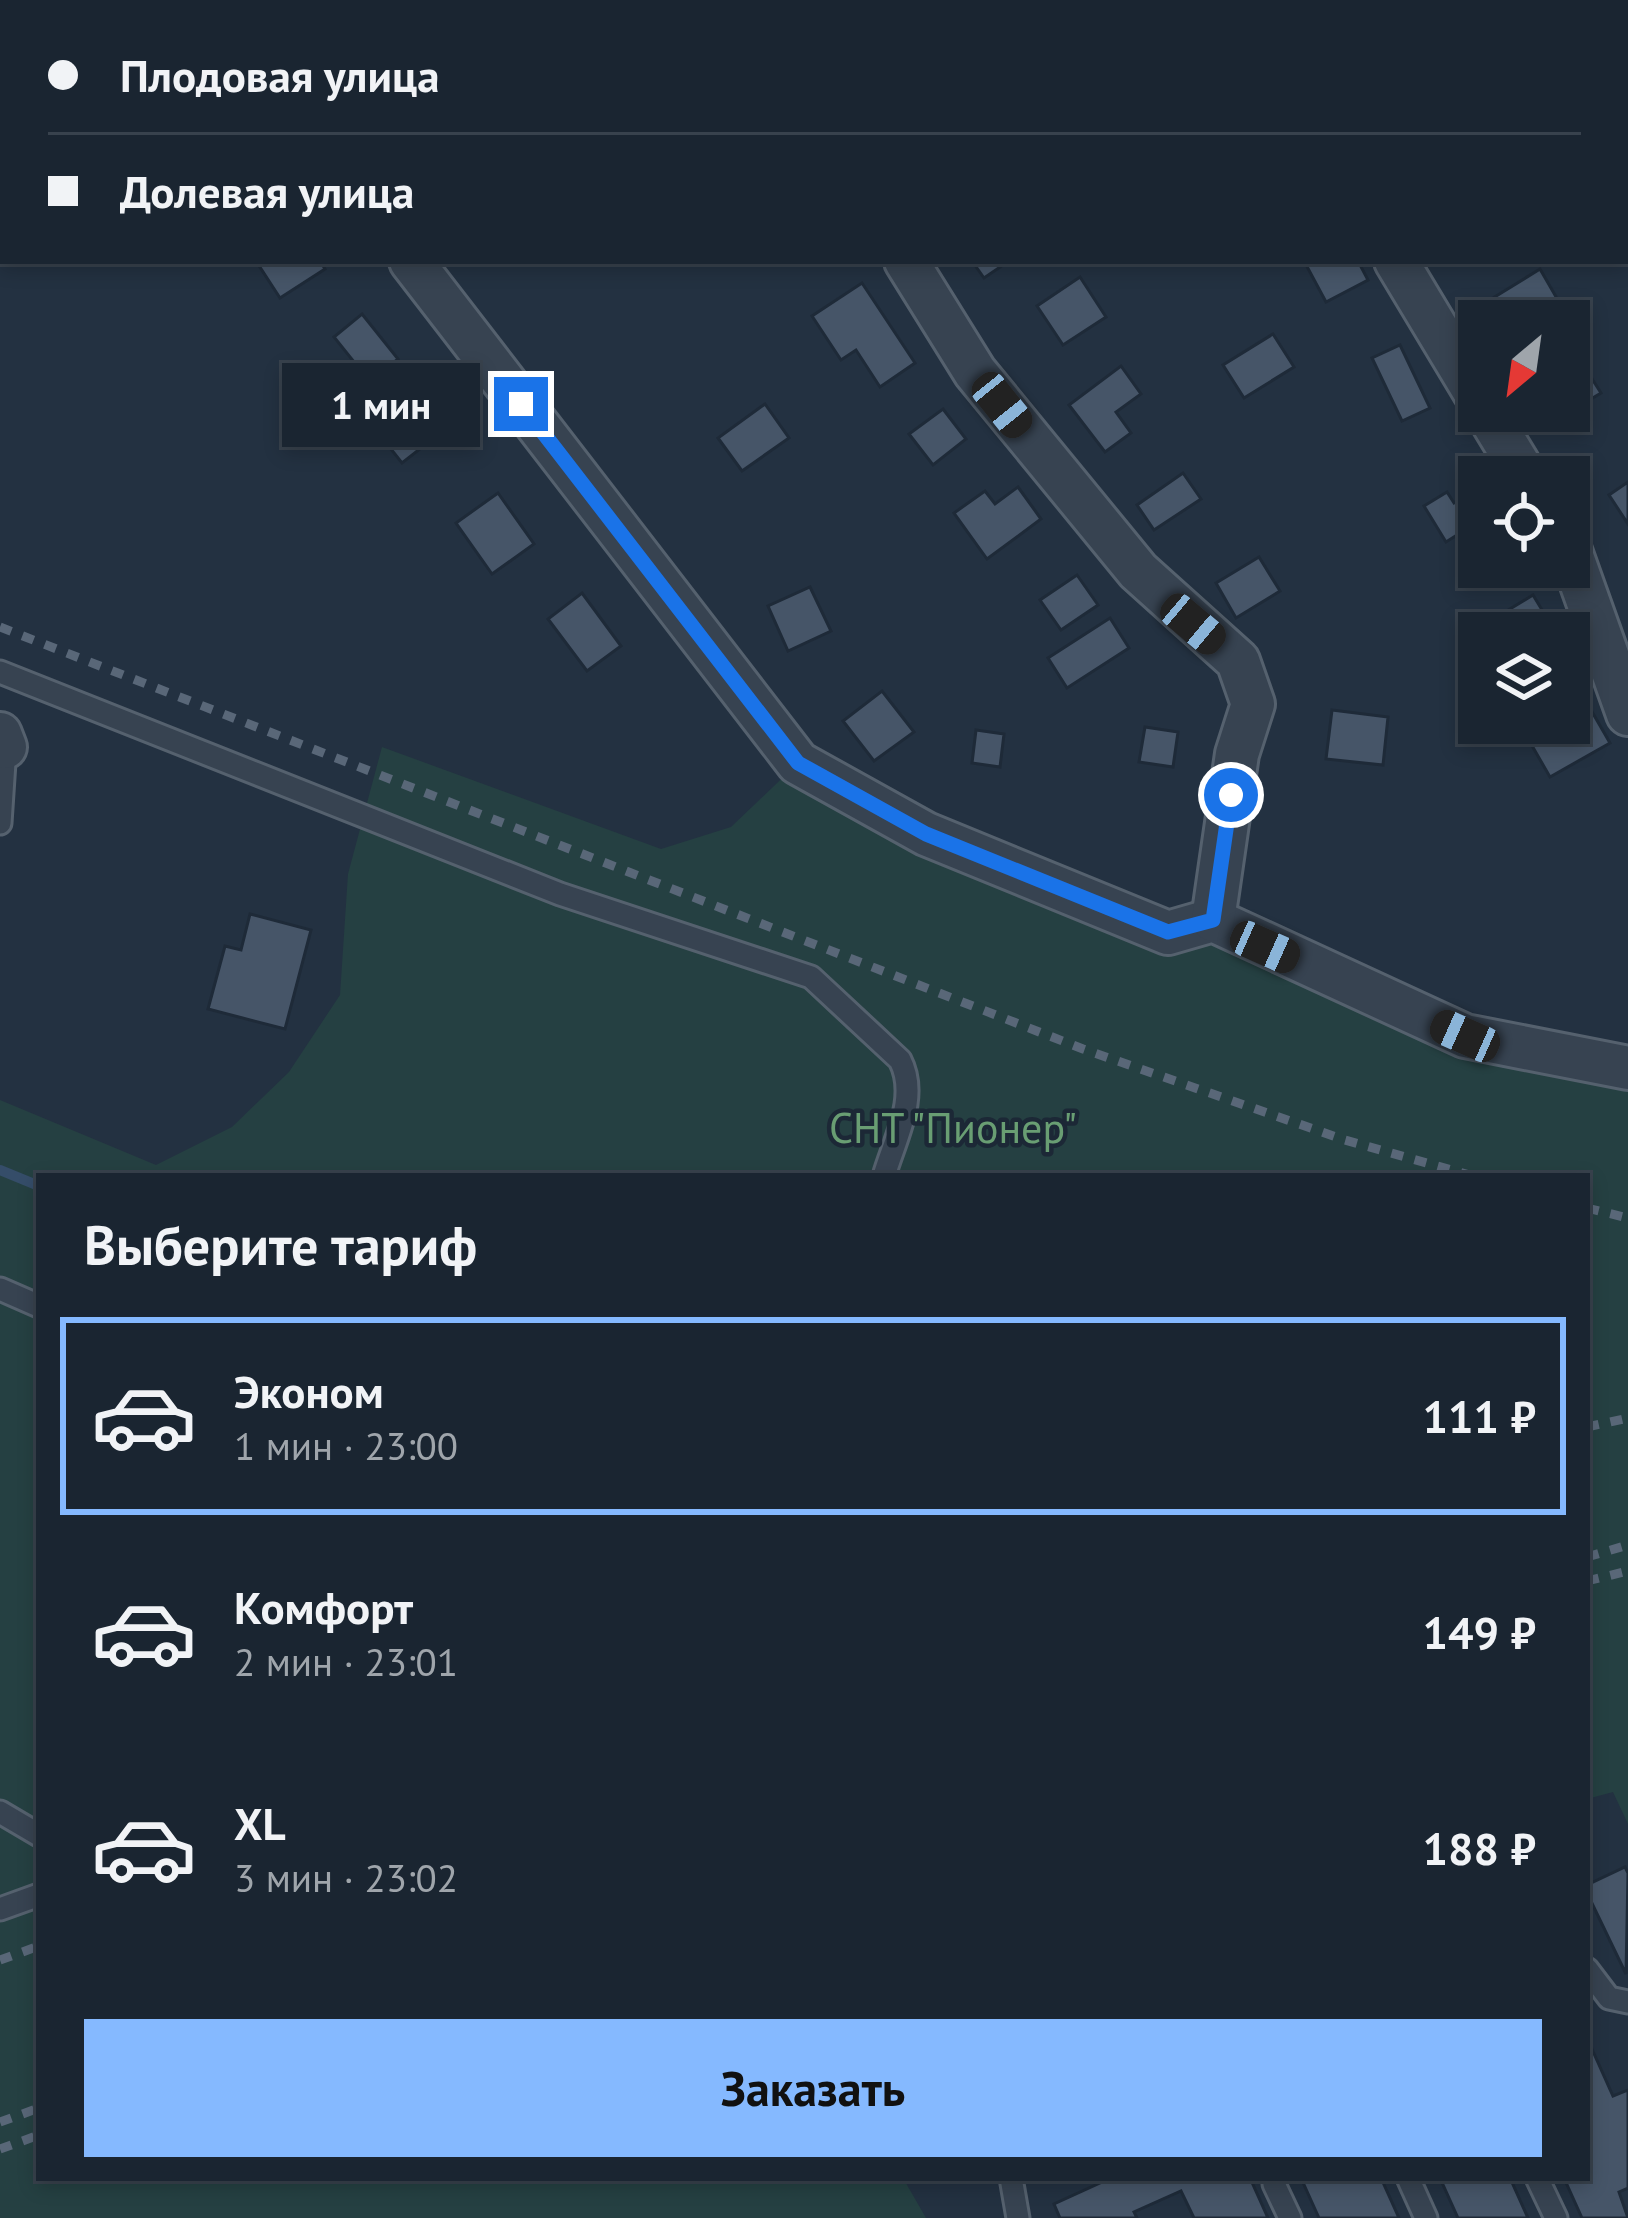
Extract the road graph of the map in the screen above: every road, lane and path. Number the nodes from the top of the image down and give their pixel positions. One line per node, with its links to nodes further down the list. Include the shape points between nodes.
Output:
1 (413, 264): 10 (street, via 798,763 926,834 1168,932)
2 (908, 264): 10 (street, via 975,372 1138,571 1238,662 1253,704 1237,754)
3 (1398, 264): 4 (street)
4 (1458, 364)
5 (1583, 588): 7 (street)
6 (0, 672): 12 (lane, via 560,895 811,977 908,1076)
7 (1628, 714)
8 (3, 741): 9 (lane)
9 (0, 823)
10 (1213, 920): 11 (street, via 1465,1036)
11 (1628, 1068)
12 (885, 1173)
13 (0, 1289): 14 (lane)
14 (36, 1305)
15 (0, 1812): 16 (lane)
16 (36, 1833)
17 (36, 1896): 18 (lane)
18 (0, 1909)
19 (1590, 1973): 20 (lane, via 1609,1998)
20 (1628, 2002)
21 (1012, 2181): 25 (lane)
22 (1409, 2181): 27 (lane)
23 (1539, 2181): 28 (lane)
24 (1274, 2184): 26 (lane)
25 (1018, 2218)
26 (1290, 2218)
27 (1426, 2218)
28 (1556, 2218)

